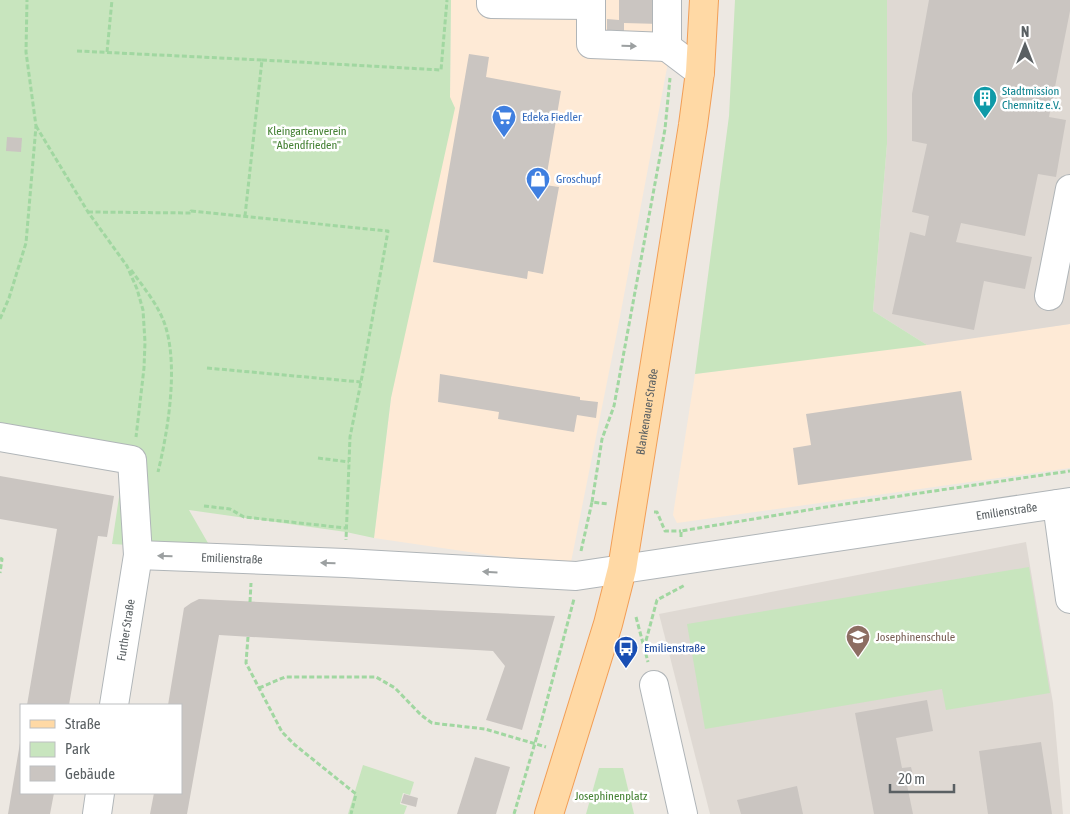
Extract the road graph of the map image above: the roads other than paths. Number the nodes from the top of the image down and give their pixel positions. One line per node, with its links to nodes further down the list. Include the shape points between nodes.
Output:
1 (491, 0): 4 (street, via 491,4)
2 (667, 0): 5 (street)
3 (704, 0): 6 (main road, Blankenauer Straße)
4 (591, 3): 5 (street, one-way to 5, via 591,44)
5 (667, 47): 6 (street)
6 (700, 72): 12 (main road, Blankenauer Straße)
7 (1070, 189): 8 (street)
8 (1049, 296)
9 (0, 436): 11 (street, Further Straße, via 132,460)
10 (1064, 503): 12 (street, Emilienstraße); 13 (street)
11 (138, 555): 12 (street, Emilienstraße, one-way to 11, via 576,576); 15 (street, Further Straße)
12 (622, 569): 18 (main road, Blankenauer Straße)
13 (1070, 600)
14 (654, 684): 19 (street)
15 (114, 704)
16 (100, 794): 17 (street)
17 (97, 814)
18 (549, 814)
19 (683, 814)

